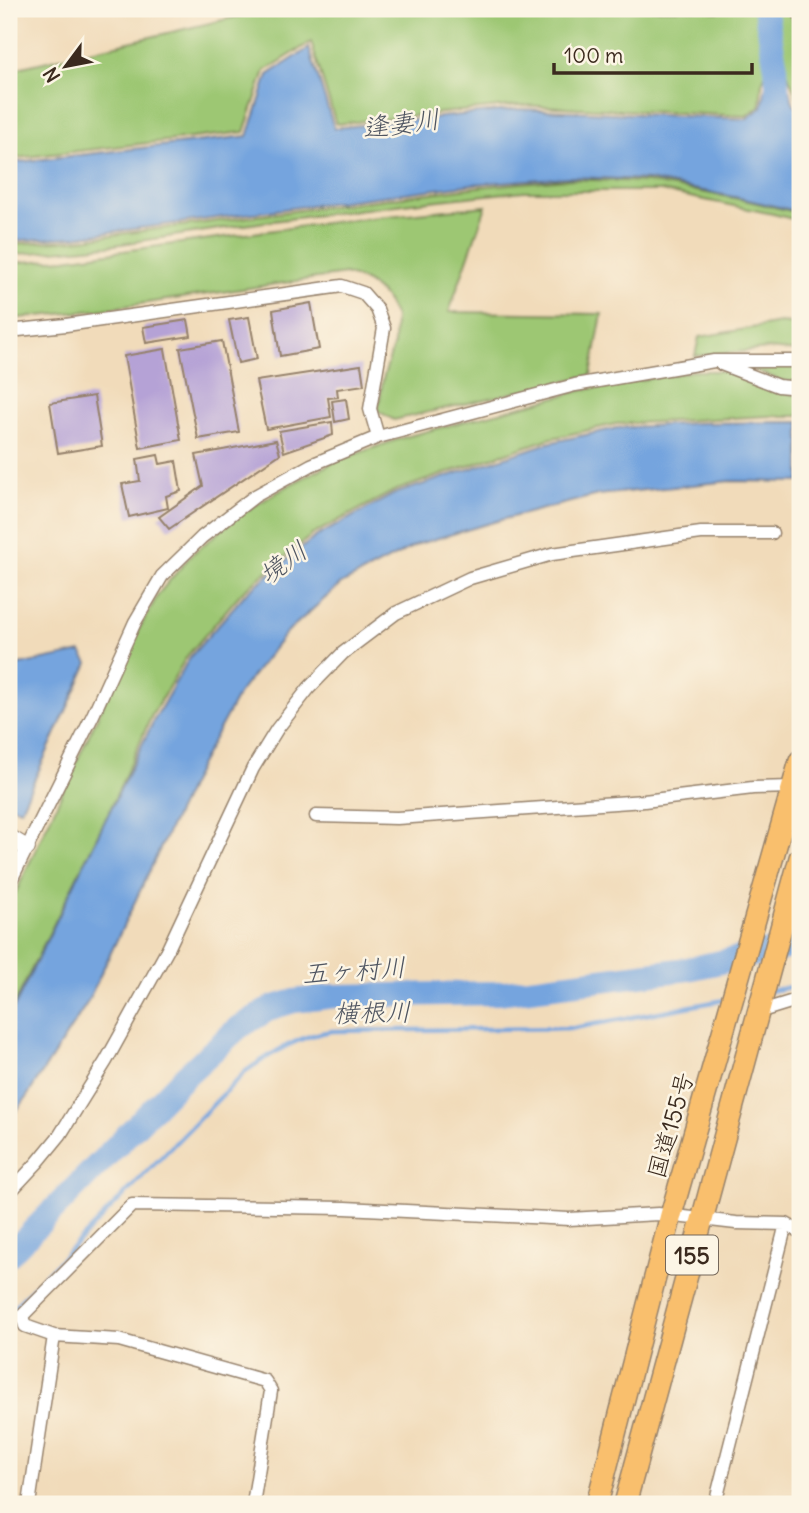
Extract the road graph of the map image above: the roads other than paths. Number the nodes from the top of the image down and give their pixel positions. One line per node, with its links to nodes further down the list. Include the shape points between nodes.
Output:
1 (796, 9): 2 (street)
2 (800, 15)
3 (9, 331): 7 (street, via 342,286 363,293 377,309 384,328 370,409)
4 (714, 361): 5 (street); 6 (street, via 778,386); 7 (street, via 575,384)
5 (800, 361)
6 (800, 388)
7 (378, 436): 13 (street, via 255,496 162,576 135,622)
8 (772, 533): 19 (street, via 701,533 552,554 470,578 396,613 343,653 277,729 253,768 168,949 106,1061 60,1135)
9 (800, 761): 10 (highway, 国道155号 / 155)
10 (793, 787): 11 (street, via 397,818); 14 (highway, 国道155号 / 155)
11 (316, 816)
12 (9, 837): 13 (street)
13 (27, 848): 16 (street)
14 (775, 849): 15 (street); 20 (highway, 国道155号 / 155)
15 (800, 856): 18 (highway, 155)
16 (9, 884)
17 (800, 999): 18 (street)
18 (759, 1009): 21 (highway, 155)
19 (9, 1193)
20 (671, 1215): 21 (street); 24 (street, via 569,1219 345,1208 132,1205 22,1316 25,1326); 27 (highway, 国道155号 / 155)
21 (702, 1218): 22 (street); 28 (highway, 155)
22 (786, 1224): 23 (street); 29 (street)
23 (800, 1232)
24 (54, 1336): 25 (street); 26 (street, via 119,1340 265,1381 271,1391)
25 (29, 1504)
26 (253, 1504)
27 (597, 1504)
28 (625, 1504)
29 (715, 1504)

